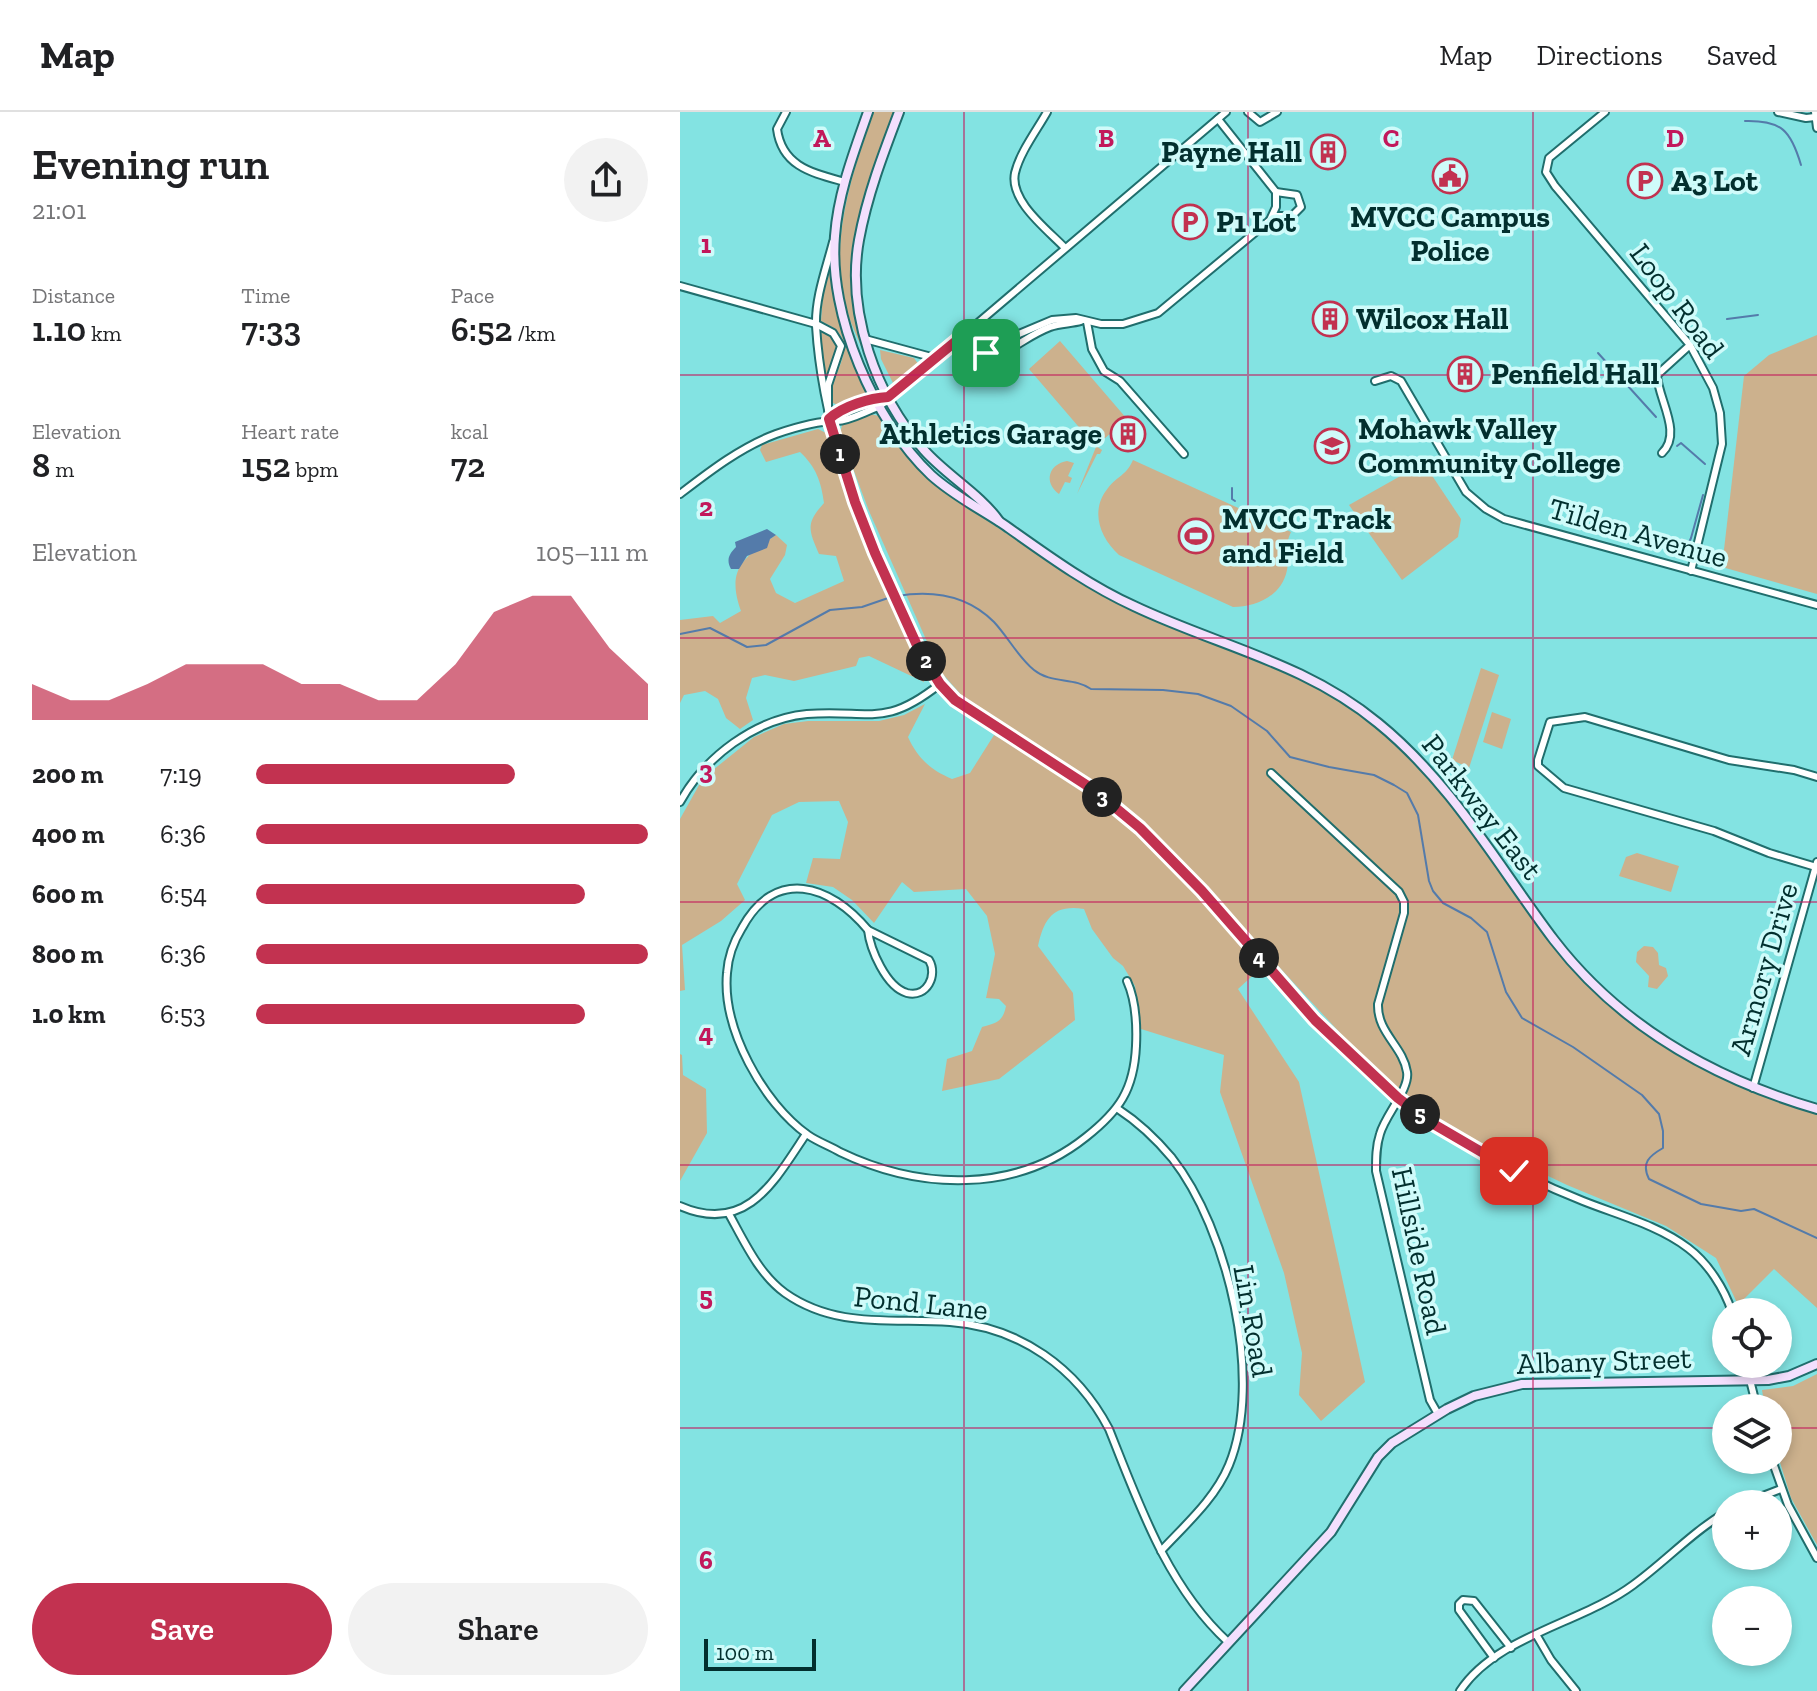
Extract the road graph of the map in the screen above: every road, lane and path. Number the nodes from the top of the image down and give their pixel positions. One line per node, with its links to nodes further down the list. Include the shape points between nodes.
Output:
1 (786, 112): 13 (street, via 777,129 785,153 803,168)
2 (868, 112): 13 (street, Parkway East)
3 (899, 112): 23 (street, Parkway East, via 858,243 857,285)
4 (1047, 112): 17 (street, via 1018,166 1015,185 1027,208)
5 (1226, 112): 11 (street)
6 (1248, 112): 7 (street, via 1260,122)
7 (1277, 112)
8 (1605, 112): 24 (street, Loop Road, via 1549,158 1546,171)
9 (1778, 112): 10 (street, via 1806,118)
10 (1815, 114): 12 (street)
11 (1218, 119): 14 (street); 17 (street)
12 (1817, 128)
13 (845, 182): 16 (street, Parkway East)
14 (1276, 192): 15 (street); 15 (street, via 1297,195 1301,207 1292,216)
15 (1273, 216): 19 (street, via 1158,313 1123,324)
16 (834, 238): 20 (street, Parkway East); 28 (street, Parkway East, via 845,320)
17 (1065, 248): 21 (street)
18 (680, 286): 20 (street)
19 (1085, 322): 21 (street, via 1046,322 998,344 984,341); 22 (street, via 1053,325 996,354 980,351); 32 (street, via 1104,371 1120,381)
20 (816, 324): 29 (street, Parkway East); 29 (street, via 840,342 828,385)
21 (972, 328): 22 (street)
22 (961, 337): 25 (street)
23 (865, 339): 25 (street); 27 (street, Parkway East)
24 (1690, 345): 31 (street, via 1657,375 1671,436); 35 (street, Loop Road, via 1713,388 1722,444)
25 (935, 358): 27 (street)
26 (1375, 381): 35 (street, Tilden Avenue, via 1391,376 1401,381 1459,482 1486,509 1504,519)
27 (888, 397): 28 (street); 34 (street, Parkway East, via 925,451)
28 (876, 402): 30 (street); 34 (street, Parkway East, via 892,430 931,475)
29 (828, 410): 30 (street)
30 (829, 419): 33 (street, via 755,443); 37 (street, via 875,553)
31 (1662, 453)
32 (1184, 454)
33 (680, 494)
34 (999, 522): 44 (street, Parkway East, via 1105,591 1311,678 1376,721 1433,775 1586,977 1649,1031)
35 (1691, 571): 36 (street, Tilden Avenue)
36 (1817, 605)
37 (940, 684): 40 (street, via 901,710 880,715 810,714 765,725 719,755 696,776); 45 (street, via 955,700 1094,790 1140,828 1315,1020)
38 (1271, 773): 45 (street, via 1404,902 1377,1018 1408,1073)
39 (1817, 777): 41 (street, via 1733,761 1579,716 1548,725 1538,760 1541,771 1564,788)
40 (680, 802)
41 (1816, 864): 44 (street, Armory Drive)
42 (868, 930): 42 (street, via 929,960 931,982 915,994 896,987); 48 (street, via 830,896 817,890 785,890 759,903 729,958 727,998 748,1061)
43 (1127, 981): 46 (street, via 1136,1056)
44 (1753, 1088): 47 (street, Parkway East)
45 (1398, 1098): 51 (street, via 1501,1165 1687,1247); 56 (street, Hillside Road, via 1380,1134 1376,1171 1430,1400)
46 (1118, 1109): 48 (street, via 1050,1161 988,1179 943,1181 883,1170); 60 (street, Lin Road, via 1160,1144 1195,1197 1226,1275 1244,1372 1243,1415 1228,1467 1205,1503)
47 (1817, 1109)
48 (806, 1134): 50 (street, via 776,1179)
49 (680, 1206): 50 (street, via 706,1215)
50 (729, 1214): 60 (street, Pond Lane, via 773,1283 810,1308 862,1321 950,1322 984,1328 1014,1337 1051,1358 1099,1410)
51 (1725, 1298)
52 (1817, 1364): 54 (street, Albany Street, via 1789,1376)
53 (1750, 1378): 54 (street)
54 (1751, 1381): 55 (street); 56 (street, Albany Street, via 1522,1384 1474,1396)
55 (1754, 1394)
56 (1438, 1414): 63 (street, Albany Street, via 1378,1457 1331,1532)
57 (1776, 1474): 58 (street)
58 (1781, 1489): 61 (street)
59 (1712, 1520): 62 (street, via 1632,1586)
60 (1161, 1551): 63 (street, Pond Lane, via 1185,1591)
61 (1817, 1558)
62 (1537, 1636): 64 (street); 68 (street)
63 (1228, 1642): 66 (street, Albany Street)
64 (1511, 1648): 65 (street); 65 (street, via 1474,1601 1463,1600 1459,1610)
65 (1494, 1658): 67 (street)
66 (1184, 1691)
67 (1460, 1691)
68 (1576, 1691)

